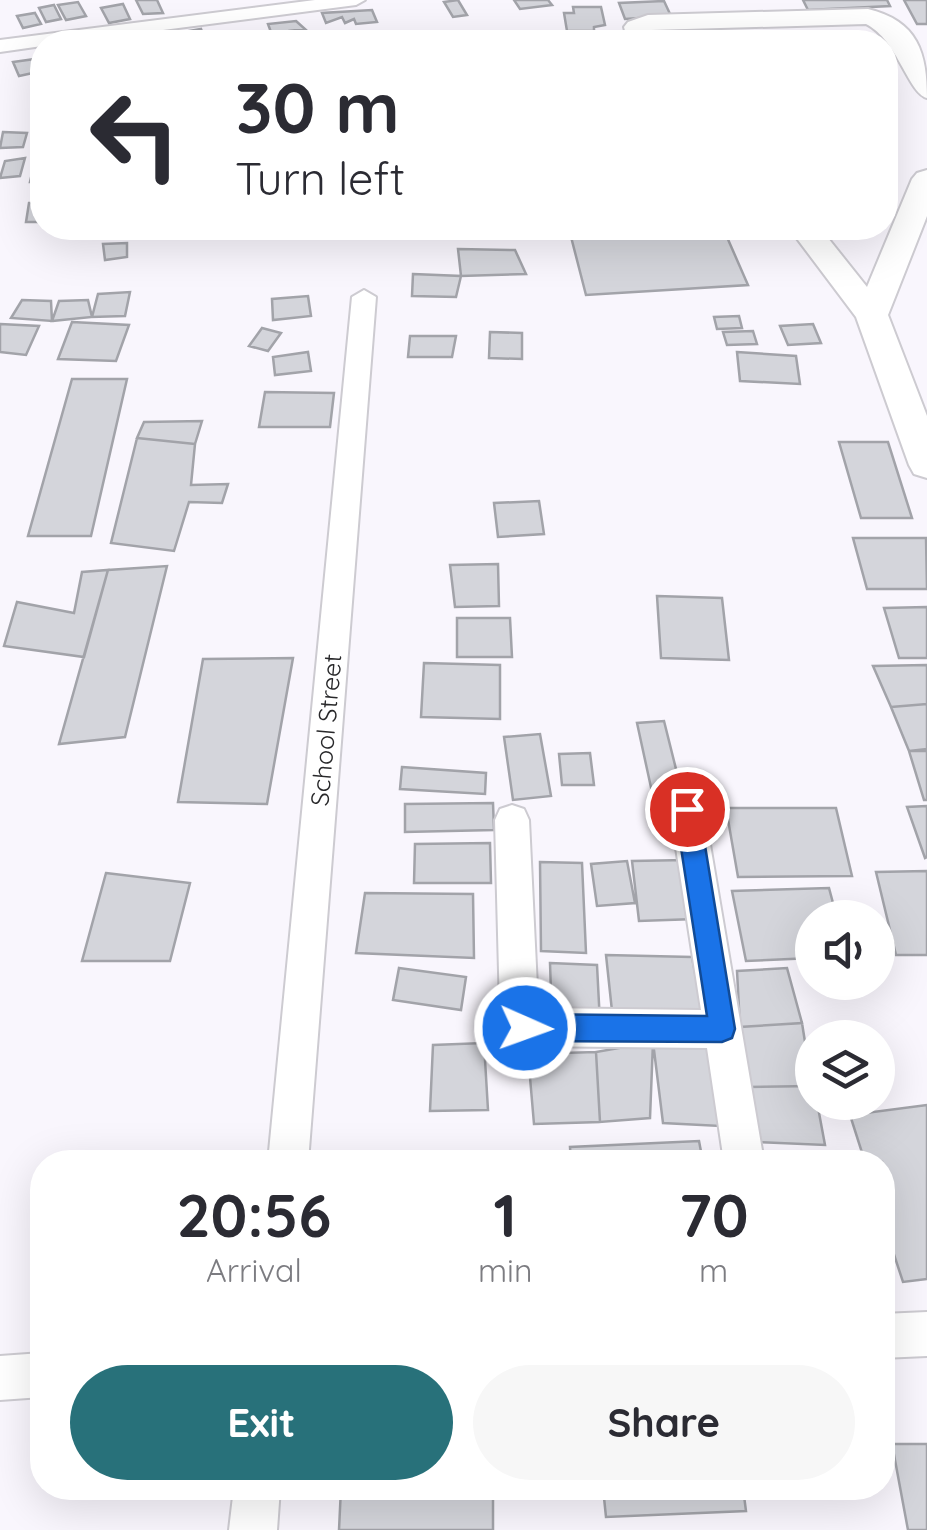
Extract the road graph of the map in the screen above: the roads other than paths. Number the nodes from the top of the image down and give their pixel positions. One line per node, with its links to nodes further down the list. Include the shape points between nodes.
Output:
1 (356, 0): 3 (street)
2 (768, 9): 4 (main road, via 648,23); 5 (main road, via 868,16)
3 (124, 30)
4 (638, 30)
5 (889, 30)
6 (30, 42): 8 (street)
7 (898, 42): 9 (main road)
8 (0, 46)
9 (927, 90)
10 (927, 179): 13 (main road)
11 (813, 240): 13 (main road)
12 (364, 297): 18 (street, School Street)
13 (872, 314): 14 (main road)
14 (927, 465)
15 (687, 809): 17 (street)
16 (512, 820): 17 (street, via 525,1028)
17 (722, 1029): 19 (street)
18 (289, 1150)
19 (742, 1150)
20 (927, 1334): 21 (street)
21 (895, 1335)
22 (30, 1376): 23 (street)
23 (0, 1378)
24 (256, 1500): 25 (street)
25 (253, 1530)

